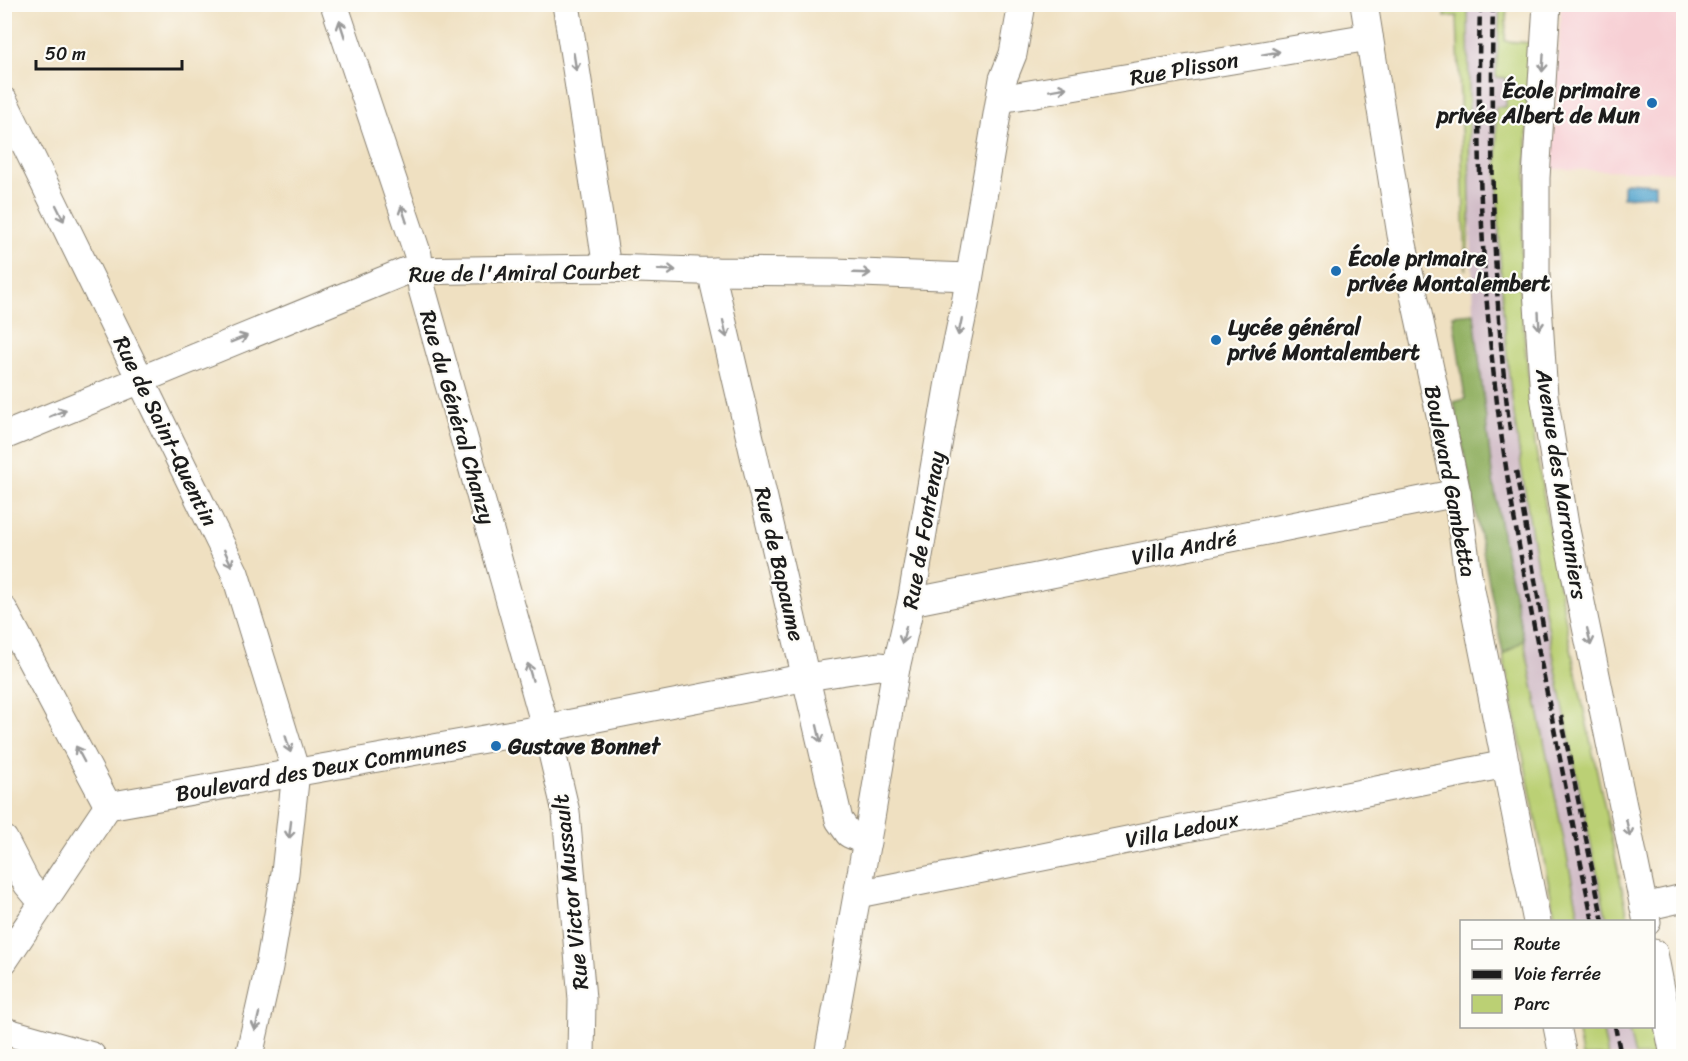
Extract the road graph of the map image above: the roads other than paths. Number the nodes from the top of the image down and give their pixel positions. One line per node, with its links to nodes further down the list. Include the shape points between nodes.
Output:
1 (334, 4): 10 (street, Rue du Général Chanzy, one-way to 1)
2 (566, 4): 9 (street, one-way to 9)
3 (1022, 4): 7 (street, Rue de Fontenay, via 1014,54 1003,79)
4 (1364, 4): 6 (street, Boulevard Gambetta)
5 (1547, 4): 29 (street, Avenue des Marronniers, one-way to 29, via 1536,178 1536,274 1544,396 1565,525)
6 (1368, 37): 7 (street, Rue Plisson, one-way to 6); 15 (street, Boulevard Gambetta, via 1401,235)
7 (1000, 99): 12 (street, Rue de Fontenay)
8 (4, 101): 13 (street, Rue de Saint-Quentin, one-way to 13)
9 (607, 268): 10 (street, Rue de l'Amiral Courbet); 11 (street, Rue de l'Amiral Courbet, one-way to 11)
10 (420, 270): 13 (street, Rue de l'Amiral Courbet, one-way to 10, via 406,271); 20 (street, Rue du Général Chanzy, one-way to 10, via 422,289)
11 (715, 271): 12 (street, Rue de l'Amiral Courbet, one-way to 12); 19 (street, Rue de Bapaume, one-way to 19, via 714,284)
12 (969, 277): 16 (street, Rue de Fontenay, one-way to 16)
13 (141, 379): 14 (street, Rue de l'Amiral Courbet, one-way to 13); 22 (street, Rue de Saint-Quentin, one-way to 22, via 235,573)
14 (4, 436)
15 (1457, 493): 16 (street, Villa André); 21 (street, Boulevard Gambetta, via 1468,575)
16 (911, 602): 18 (street, Rue de Fontenay, one-way to 18)
17 (4, 610): 23 (street, one-way to 17)
18 (896, 668): 19 (street, Boulevard des Deux Communes, via 879,666); 25 (street, Rue de Fontenay)
19 (807, 677): 20 (street, Boulevard des Deux Communes); 25 (street, Rue de Bapaume, one-way to 25, via 839,820 849,834)
20 (546, 728): 22 (street, Boulevard des Deux Communes); 37 (street, Rue Victor Mussault, via 566,812 582,999)
21 (1506, 764): 26 (street, Villa Ledoux); 30 (street, Boulevard Gambetta)
22 (296, 772): 23 (street, Boulevard des Deux Communes); 36 (street, one-way to 36, via 283,885)
23 (108, 806): 28 (street)
24 (4, 839): 28 (street, via 27,884)
25 (867, 842): 26 (street, Rue de Fontenay)
26 (858, 894): 38 (street, Rue de Fontenay)
27 (1683, 898): 29 (street)
28 (42, 902): 31 (street)
29 (1646, 914)
30 (1538, 920)
31 (4, 961)
32 (1655, 963): 40 (street)
33 (1557, 1028): 39 (street)
34 (4, 1031): 35 (street)
35 (92, 1056)
36 (249, 1056)
37 (581, 1056)
38 (828, 1056)
39 (1563, 1056)
40 (1674, 1056)

